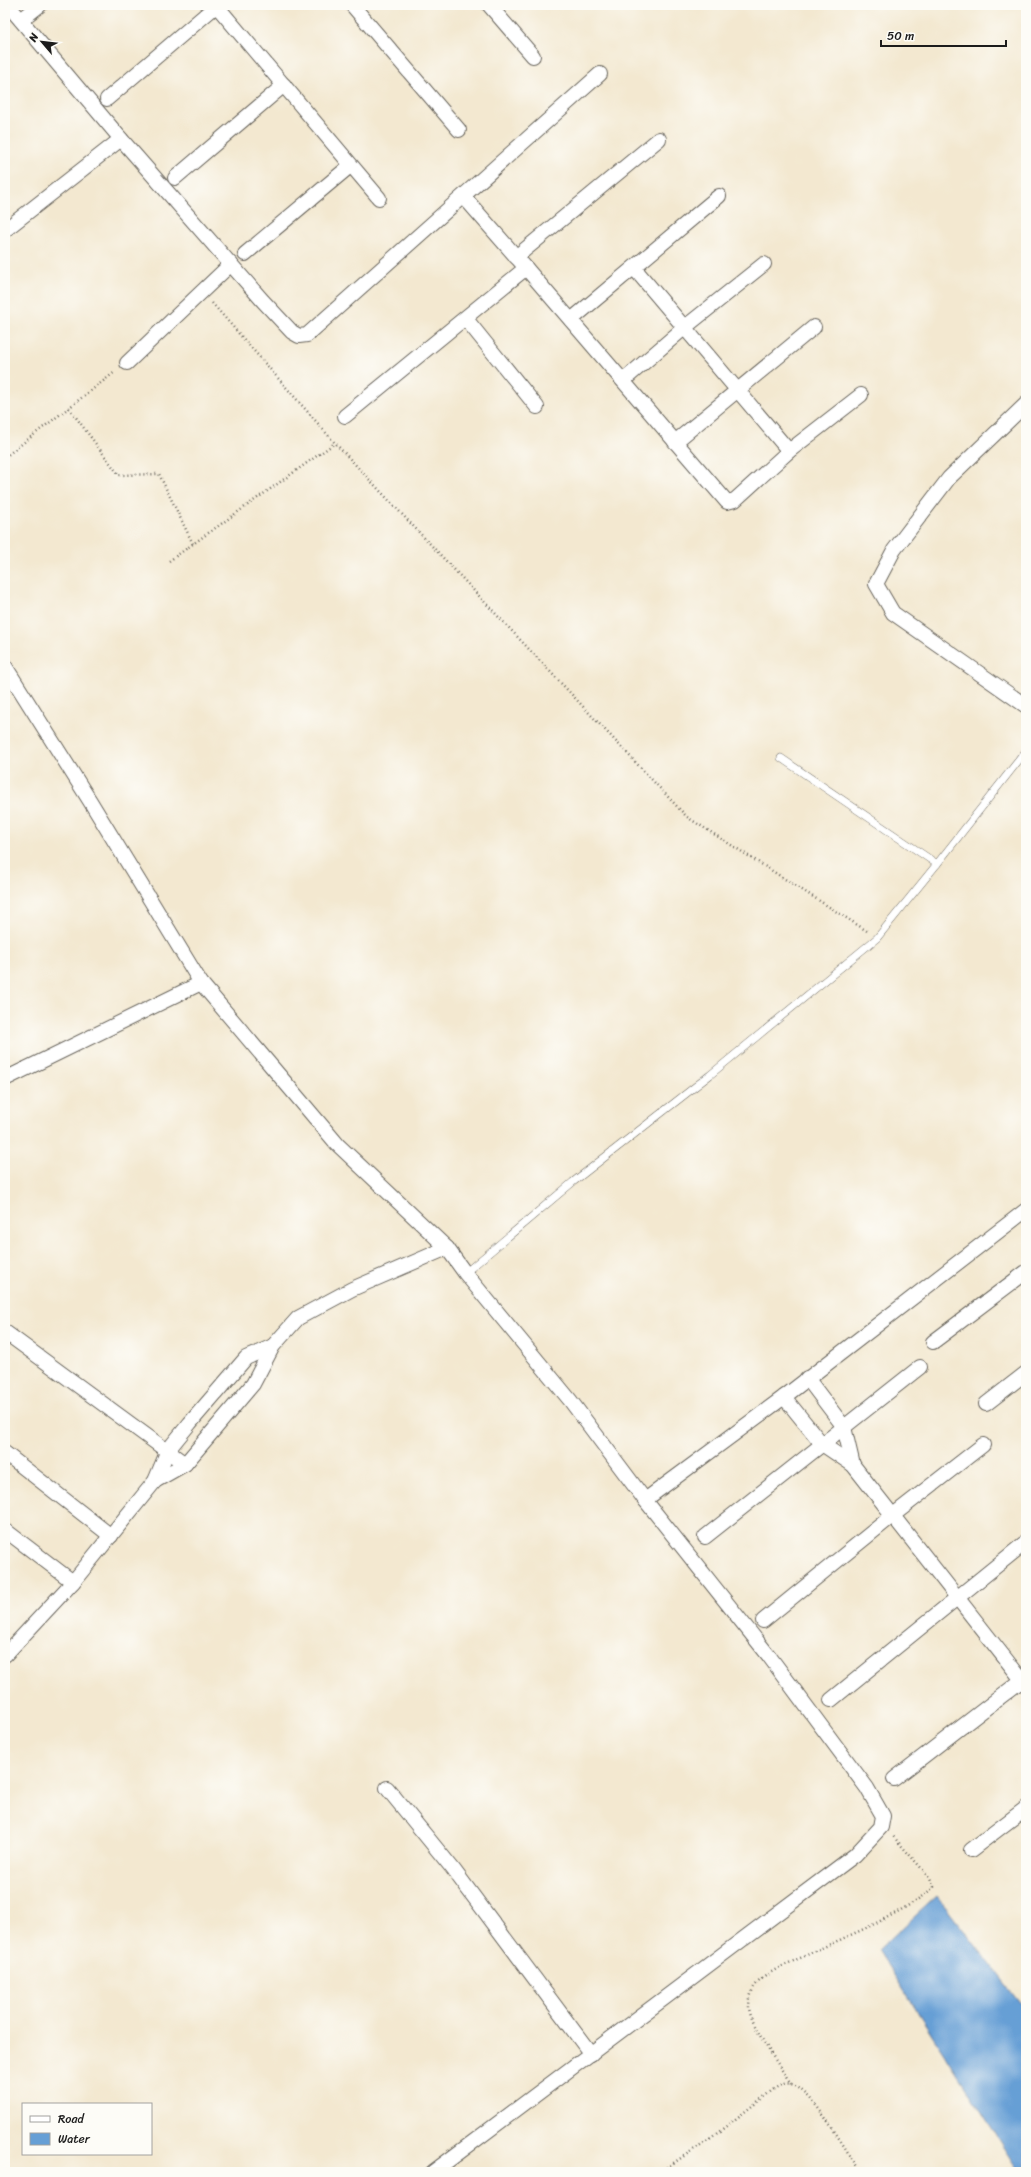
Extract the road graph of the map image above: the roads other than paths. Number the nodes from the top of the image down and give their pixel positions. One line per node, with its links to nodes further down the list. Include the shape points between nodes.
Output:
1 (8, 5): 6 (street)
2 (40, 5): 6 (street)
3 (216, 5): 9 (street); 10 (street)
4 (352, 5): 11 (street)
5 (489, 5): 7 (street)
6 (21, 20): 12 (street)
7 (532, 56)
8 (600, 74): 17 (street)
9 (284, 85): 14 (street); 15 (street)
10 (107, 99)
11 (459, 130)
12 (121, 139): 19 (street); 22 (street)
13 (658, 139): 21 (street)
14 (350, 166): 18 (street); 20 (street)
15 (175, 178)
16 (719, 196): 25 (street)
17 (464, 197): 21 (street); 22 (street, via 307,335 299,336 292,332)
18 (379, 198)
19 (5, 230)
20 (245, 254)
21 (516, 257): 24 (street)
22 (231, 264): 30 (street)
23 (764, 264): 29 (street)
24 (526, 268): 26 (street); 27 (street)
25 (634, 268): 27 (street); 29 (street)
26 (466, 319): 35 (street); 36 (street)
27 (571, 320): 31 (street)
28 (814, 327): 32 (street)
29 (684, 328): 31 (street); 32 (street)
30 (127, 363)
31 (624, 380): 37 (street)
32 (738, 391): 37 (street); 38 (street)
33 (861, 395): 38 (street)
34 (1026, 404): 40 (street, via 949,478 894,550 876,584 893,613)
35 (537, 407)
36 (346, 416)
37 (675, 442): 38 (street, via 727,502 735,500)
38 (789, 451)
39 (5, 666): 44 (street)
40 (1026, 706)
41 (1026, 750): 43 (lane)
42 (781, 758): 43 (lane)
43 (937, 864): 49 (lane, via 877,938 710,1076 573,1182)
44 (200, 983): 45 (street); 47 (street, via 338,1145)
45 (5, 1079)
46 (1026, 1210): 55 (street)
47 (448, 1248): 49 (street); 52 (street, via 352,1289 298,1318)
48 (1026, 1272): 51 (street)
49 (465, 1273): 66 (street, via 570,1400)
50 (5, 1332): 61 (street)
51 (933, 1342)
52 (273, 1346): 61 (street, via 246,1358); 63 (street, via 254,1384)
53 (920, 1367): 58 (street)
54 (1026, 1373): 57 (street)
55 (807, 1378): 56 (street); 58 (street)
56 (784, 1397): 59 (street); 66 (street)
57 (986, 1404)
58 (844, 1427): 59 (street); 64 (street)
59 (822, 1444): 64 (street); 70 (street)
60 (983, 1445): 67 (street)
61 (168, 1450): 63 (street); 65 (street)
62 (5, 1453): 69 (street)
63 (185, 1464): 65 (street)
64 (853, 1465): 67 (street)
65 (155, 1481): 69 (street)
66 (645, 1500): 82 (street, via 769,1656 867,1788 883,1816 881,1827 855,1854)
67 (892, 1516): 73 (street); 74 (street)
68 (5, 1530): 72 (street)
69 (111, 1536): 72 (street)
70 (705, 1537)
71 (1026, 1542): 73 (street)
72 (73, 1582): 75 (street)
73 (956, 1598): 76 (street); 77 (street)
74 (763, 1621)
75 (5, 1656)
76 (1025, 1681): 78 (street)
77 (831, 1700)
78 (894, 1779)
79 (387, 1788): 82 (street, via 453,1869)
80 (1026, 1808): 81 (street)
81 (971, 1850)
82 (591, 2054): 83 (street)
83 (433, 2172)

